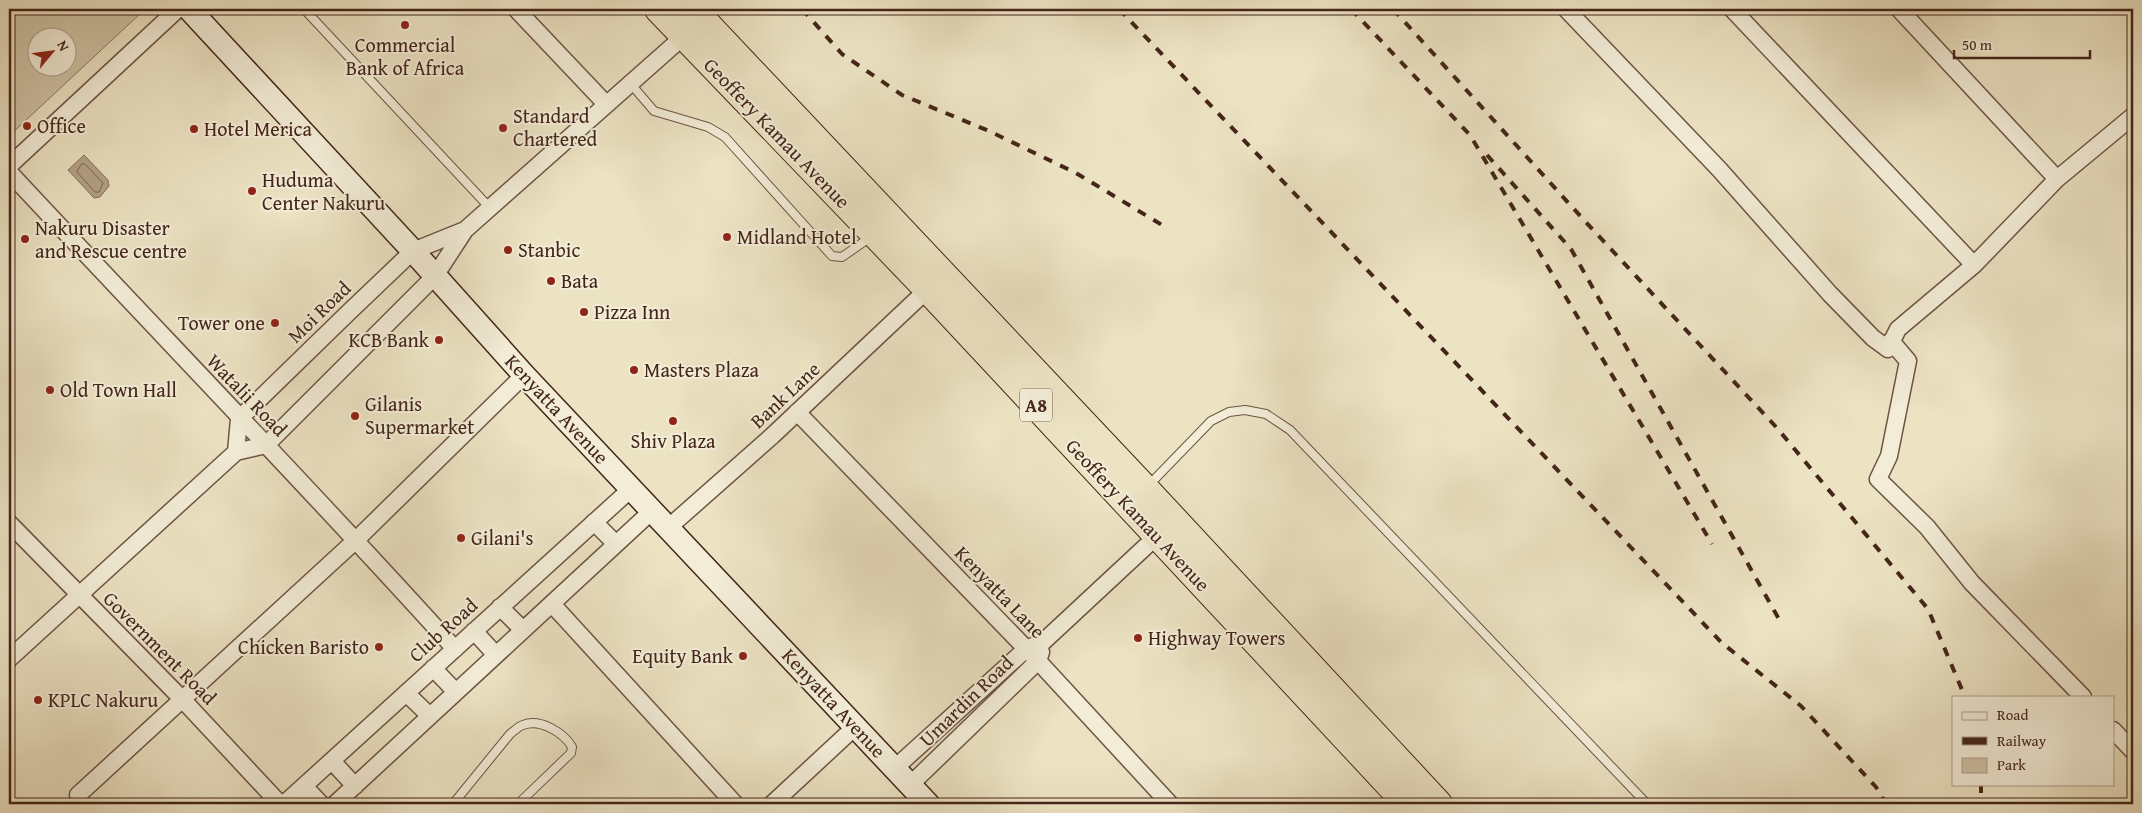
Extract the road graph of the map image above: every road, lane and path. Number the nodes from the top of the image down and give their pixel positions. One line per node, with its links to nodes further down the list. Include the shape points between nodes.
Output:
1 (178, 9): 14 (street)
2 (189, 9): 20 (street, Kenyatta Avenue)
3 (304, 9): 17 (lane)
4 (516, 9): 12 (street)
5 (659, 9): 10 (highway, Geoffery Kamau Avenue / A8)
6 (692, 9): 31 (highway, Geoffery Kamau Avenue / A8)
7 (1566, 9): 24 (street, via 1719,169 1873,338 1888,349)
8 (1732, 9): 21 (street)
9 (1899, 9): 16 (street)
10 (684, 36): 11 (street, Moi Road); 19 (highway, Geoffery Kamau Avenue / A8)
11 (630, 83): 12 (street, Moi Road); 19 (lane, via 654,111 708,127 725,138 832,256 842,257)
12 (606, 104): 17 (street, Moi Road)
13 (2133, 116): 16 (street)
14 (9, 166)
15 (9, 172): 27 (street, Watalii Road)
16 (2057, 179): 21 (street)
17 (490, 208): 18 (street, Moi Road)
18 (465, 230): 20 (street, Moi Road); 22 (street, Moi Road)
19 (874, 235): 23 (highway, Geoffery Kamau Avenue / A8)
20 (413, 251): 22 (street, Kenyatta Avenue); 27 (street, Moi Road)
21 (1974, 265): 24 (street, via 1898,329)
22 (435, 276): 25 (street, Kenyatta Avenue); 28 (street, Moi Road)
23 (928, 289): 26 (street, Bank Lane); 36 (highway, Geoffery Kamau Avenue / A8)
24 (1891, 341): 51 (street, via 1908,361 1889,456 1878,479 1927,528 1972,583)
25 (524, 375): 30 (street, Kenyatta Avenue); 37 (street)
26 (797, 412): 35 (street, Bank Lane); 46 (street, Kenyatta Lane)
27 (239, 419): 28 (street, Watalii Road); 29 (street)
28 (266, 445): 29 (street); 37 (street, Watalii Road)
29 (236, 452): 39 (street)
30 (632, 488): 32 (street, Kenyatta Avenue); 34 (street, Club Road)
31 (1145, 490): 74 (highway, Geoffery Kamau Avenue / A8); 75 (lane, via 1210,421 1229,412 1245,410 1266,414 1290,430)
32 (653, 510): 35 (street, Kenyatta Avenue); 38 (street)
33 (9, 522): 39 (street, Government Road)
34 (594, 522): 38 (street); 41 (street, Club Road)
35 (668, 528): 54 (street, Kenyatta Avenue)
36 (1157, 536): 46 (street, Umardin Road); 73 (highway, Geoffery Kamau Avenue / A8)
37 (356, 540): 44 (street, Watalii Road); 52 (street)
38 (616, 544): 40 (street)
39 (78, 594): 47 (street); 52 (street, Government Road)
40 (552, 604): 42 (street); 69 (street)
41 (500, 607): 42 (street); 43 (street, Club Road)
42 (523, 630): 45 (street)
43 (474, 631): 44 (street, Club Road); 45 (street)
44 (454, 649): 48 (street, Club Road)
45 (496, 655): 49 (street)
46 (1032, 655): 58 (street, Umardin Road); 59 (street, Umardin Road); 72 (street, Kenyatta Lane)
47 (9, 659)
48 (433, 668): 49 (street); 50 (street, Club Road)
49 (456, 692): 53 (street)
50 (406, 693): 53 (street); 57 (street, Club Road)
51 (2082, 696)
52 (183, 700): 62 (street); 63 (street, Government Road)
53 (430, 716): 61 (street)
54 (856, 726): 58 (street, Kenyatta Avenue); 70 (street)
55 (2114, 731): 56 (street)
56 (2133, 751)
57 (332, 761): 60 (street, Club Road); 61 (street)
58 (895, 768): 59 (street, Kenyatta Avenue)
59 (910, 785): 71 (street, Kenyatta Avenue)
60 (304, 786): 64 (street, Club Road); 65 (street)
61 (355, 786): 66 (street)
62 (78, 796)
63 (280, 804)
64 (284, 804)
65 (321, 804)
66 (335, 804)
67 (453, 804): 68 (lane, via 510,734 522,725 544,726 564,737 572,747 570,753)
68 (518, 804)
69 (735, 804)
70 (772, 804)
71 (928, 804)
72 (1170, 804)
73 (1408, 804)
74 (1438, 804)
75 (1647, 804)

